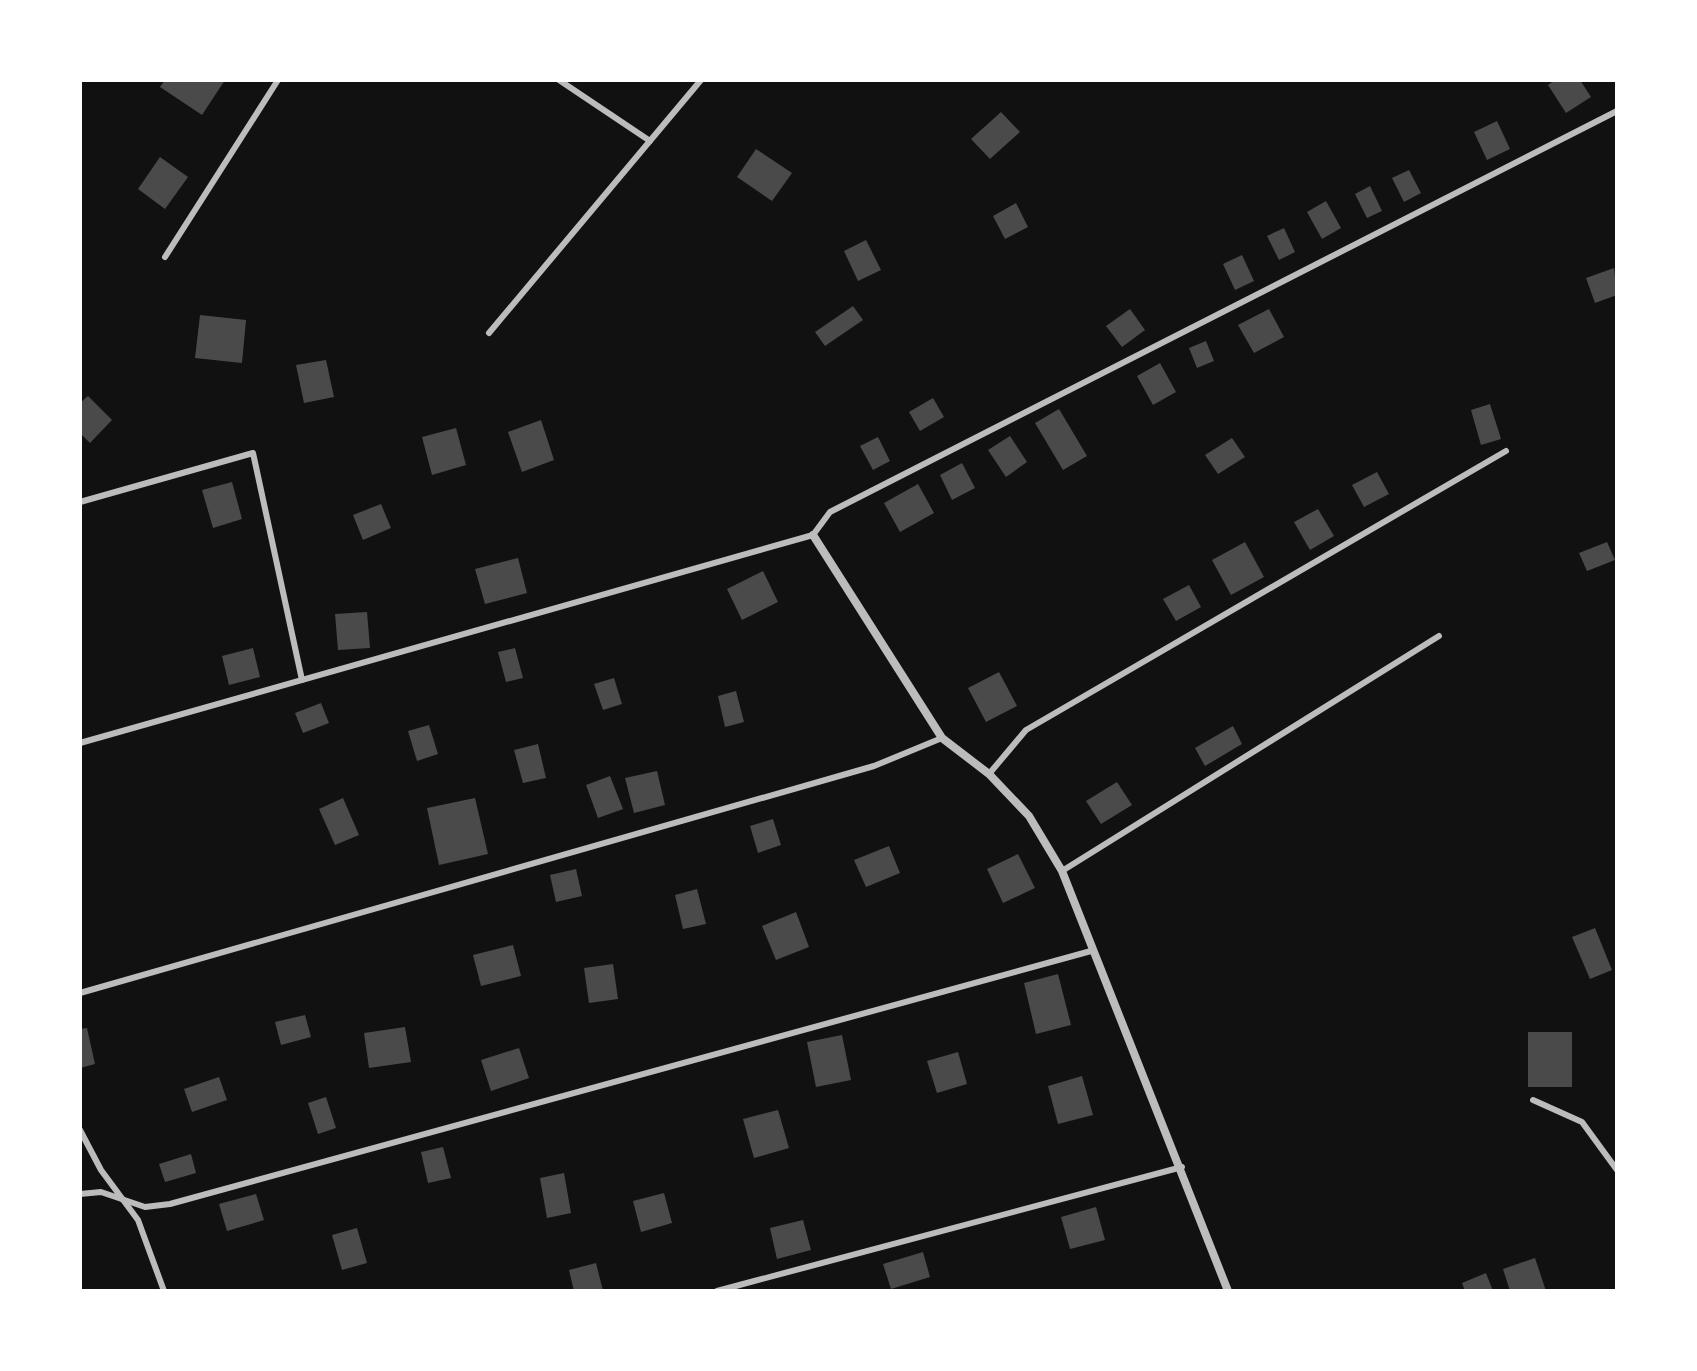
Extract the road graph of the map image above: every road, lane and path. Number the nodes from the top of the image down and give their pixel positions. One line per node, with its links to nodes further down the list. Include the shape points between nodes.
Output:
1 (278, 80): 6 (lane)
2 (559, 80): 5 (lane)
3 (701, 80): 5 (lane)
4 (1617, 111): 10 (lane, via 830,512)
5 (650, 141): 7 (lane)
6 (165, 257)
7 (489, 333)
8 (1506, 451): 15 (lane, via 1026,730)
9 (80, 502): 12 (lane, via 253,453)
10 (813, 535): 12 (lane); 13 (street)
11 (1439, 636): 16 (lane)
12 (302, 680): 14 (lane)
13 (942, 738): 15 (street); 18 (lane, via 874,766)
14 (80, 743)
15 (989, 774): 16 (street, via 1029,816)
16 (1062, 871): 17 (street)
17 (1091, 951): 21 (street); 24 (lane, via 170,1204 145,1207)
18 (80, 993)
19 (1533, 1100): 22 (lane, via 1582,1122)
20 (80, 1130): 24 (lane)
21 (1182, 1167): 26 (lane); 27 (street)
22 (1617, 1170)
23 (80, 1194): 24 (lane, via 101,1192)
24 (121, 1199): 25 (lane, via 138,1220)
25 (164, 1291)
26 (717, 1291)
27 (1228, 1291)

